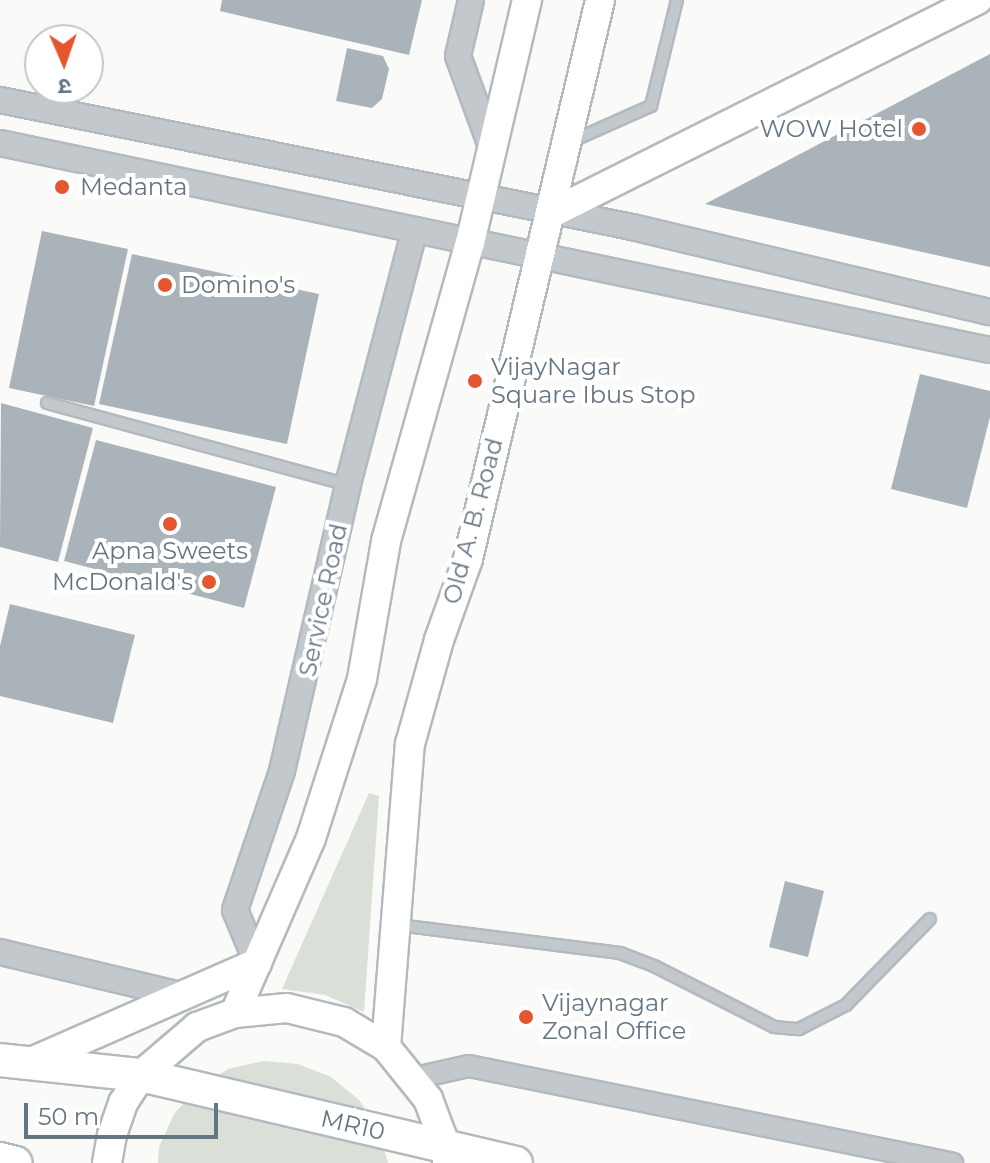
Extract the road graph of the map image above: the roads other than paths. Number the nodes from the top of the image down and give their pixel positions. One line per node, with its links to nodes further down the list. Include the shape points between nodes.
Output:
1 (471, 0): 9 (street, via 458,56)
2 (527, 0): 9 (main road)
3 (600, 0): 8 (main road, Old A. B. Road)
4 (677, 0): 8 (lane, via 651,106)
5 (978, 0): 11 (main road)
6 (0, 100): 10 (street)
7 (0, 143): 12 (street)
8 (567, 144): 11 (main road, Old A. B. Road)
9 (492, 149): 10 (main road)
10 (481, 197): 11 (street); 13 (main road)
11 (552, 213): 14 (main road, Old A. B. Road); 15 (street)
12 (414, 232): 13 (street); 18 (street, Service Road)
13 (470, 243): 14 (street); 22 (main road, via 386,541 362,679 311,838)
14 (539, 257): 16 (street); 20 (main road, Old A. B. Road, via 468,559 410,744)
15 (990, 312)
16 (990, 350)
17 (47, 403): 18 (lane)
18 (348, 484): 22 (street, Service Road, via 282,771 235,910)
19 (930, 919): 20 (lane, via 846,1005 799,1029 774,1027 620,953)
20 (396, 924): 25 (main road, Old A. B. Road)
21 (0, 952): 23 (street)
22 (257, 963): 23 (main road); 24 (main road)
23 (180, 995): 26 (main road)
24 (235, 1013): 25 (main road, via 287,1008 316,1013 344,1022); 27 (main road, via 197,1027)
25 (386, 1047): 28 (main road)
26 (15, 1062): 27 (main road, MR10)
27 (141, 1075): 29 (main road, MR10); 32 (main road, via 123,1103)
28 (415, 1078): 29 (main road, via 428,1099); 34 (street, via 469,1066)
29 (446, 1155): 33 (main road, MR10)
30 (0, 1159): 31 (main road)
31 (16, 1163)
32 (107, 1163)
33 (516, 1163)
34 (952, 1163)

